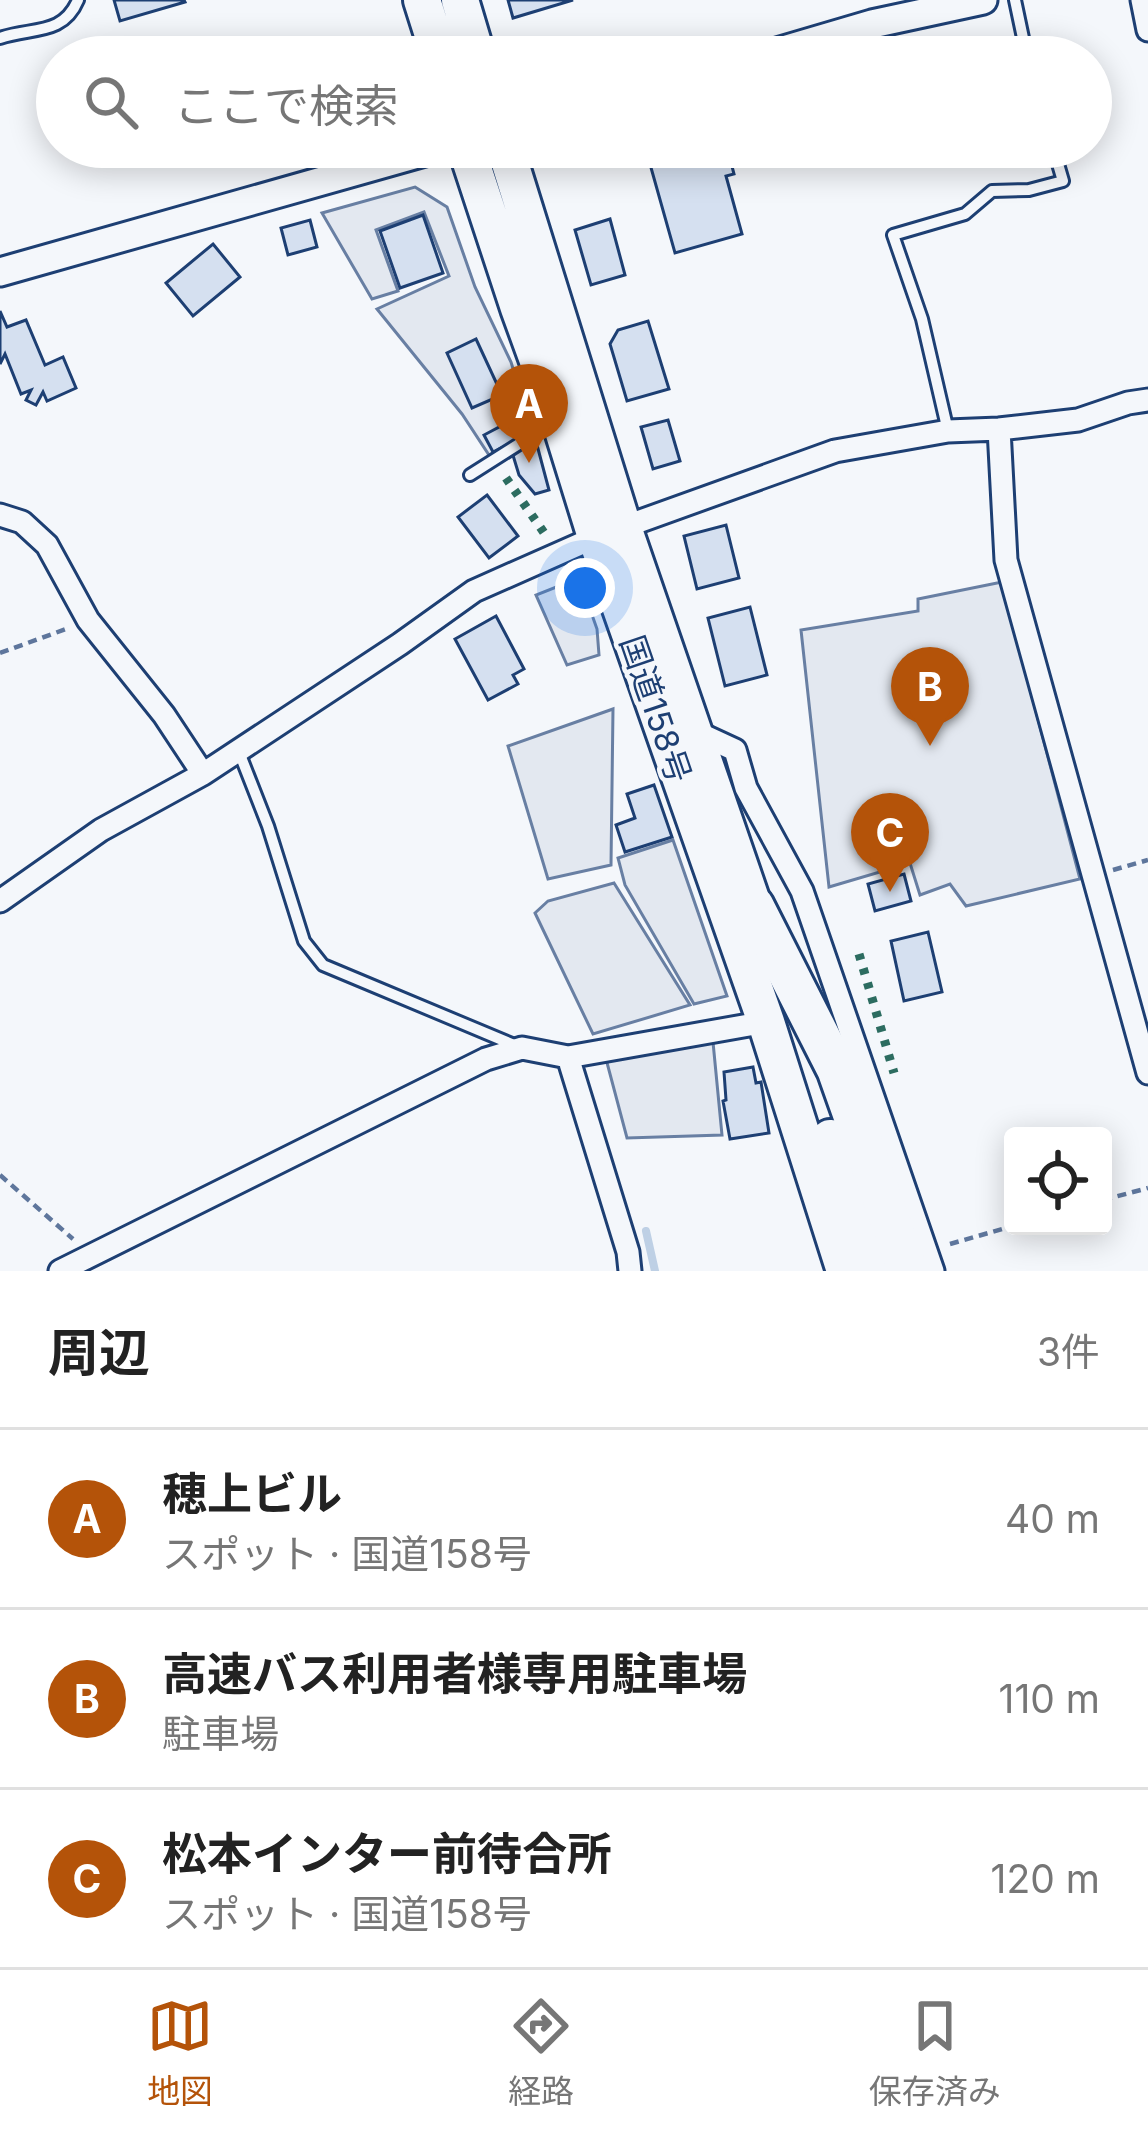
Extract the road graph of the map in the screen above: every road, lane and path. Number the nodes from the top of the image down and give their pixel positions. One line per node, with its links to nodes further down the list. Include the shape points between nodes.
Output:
1 (78, 0): 12 (lane, via 68,19)
2 (422, 0): 8 (highway)
3 (460, 0): 9 (highway)
4 (983, 0): 10 (street)
5 (1015, 0): 11 (lane)
6 (1142, 0): 7 (street)
7 (1148, 30)
8 (433, 36)
9 (471, 36)
10 (831, 36)
11 (1023, 36)
12 (0, 38)
13 (368, 168): 17 (street)
14 (473, 168): 19 (highway, 国道158号)
15 (511, 168): 24 (highway, 国道158号)
16 (1060, 168): 21 (lane, via 1064,181 992,191 965,214 893,235)
17 (0, 272)
18 (1148, 400): 20 (street, via 1078,420)
19 (561, 424): 22 (lane); 24 (highway, 国道158号)
20 (999, 429): 21 (street); 31 (street, via 1006,560)
21 (948, 431): 24 (street, via 835,451)
22 (470, 475)
23 (0, 515): 25 (street, via 47,545)
24 (610, 533): 27 (highway, 国道158号); 28 (street, via 474,591); 34 (highway, 国道158号)
25 (88, 620): 26 (path); 29 (street)
26 (0, 653)
27 (693, 730): 33 (highway, 国道158号); 43 (street, via 734,750 802,891)
28 (238, 751): 29 (street); 35 (lane, via 304,941 323,965)
29 (203, 774): 32 (street, via 101,830)
30 (1148, 860): 31 (path)
31 (1092, 876): 37 (street)
32 (0, 901)
33 (754, 906): 43 (highway); 47 (highway, 国道158号)
34 (766, 1022): 36 (street); 46 (highway, 国道158号)
35 (522, 1048): 36 (street); 42 (street)
36 (568, 1057): 45 (street)
37 (1148, 1073)
38 (0, 1175): 42 (path)
39 (1148, 1188): 40 (path)
40 (1112, 1198)
41 (1004, 1230): 43 (path)
42 (92, 1255): 44 (street)
43 (923, 1264)
44 (60, 1271)
45 (630, 1271)
46 (845, 1271)
47 (873, 1271)

